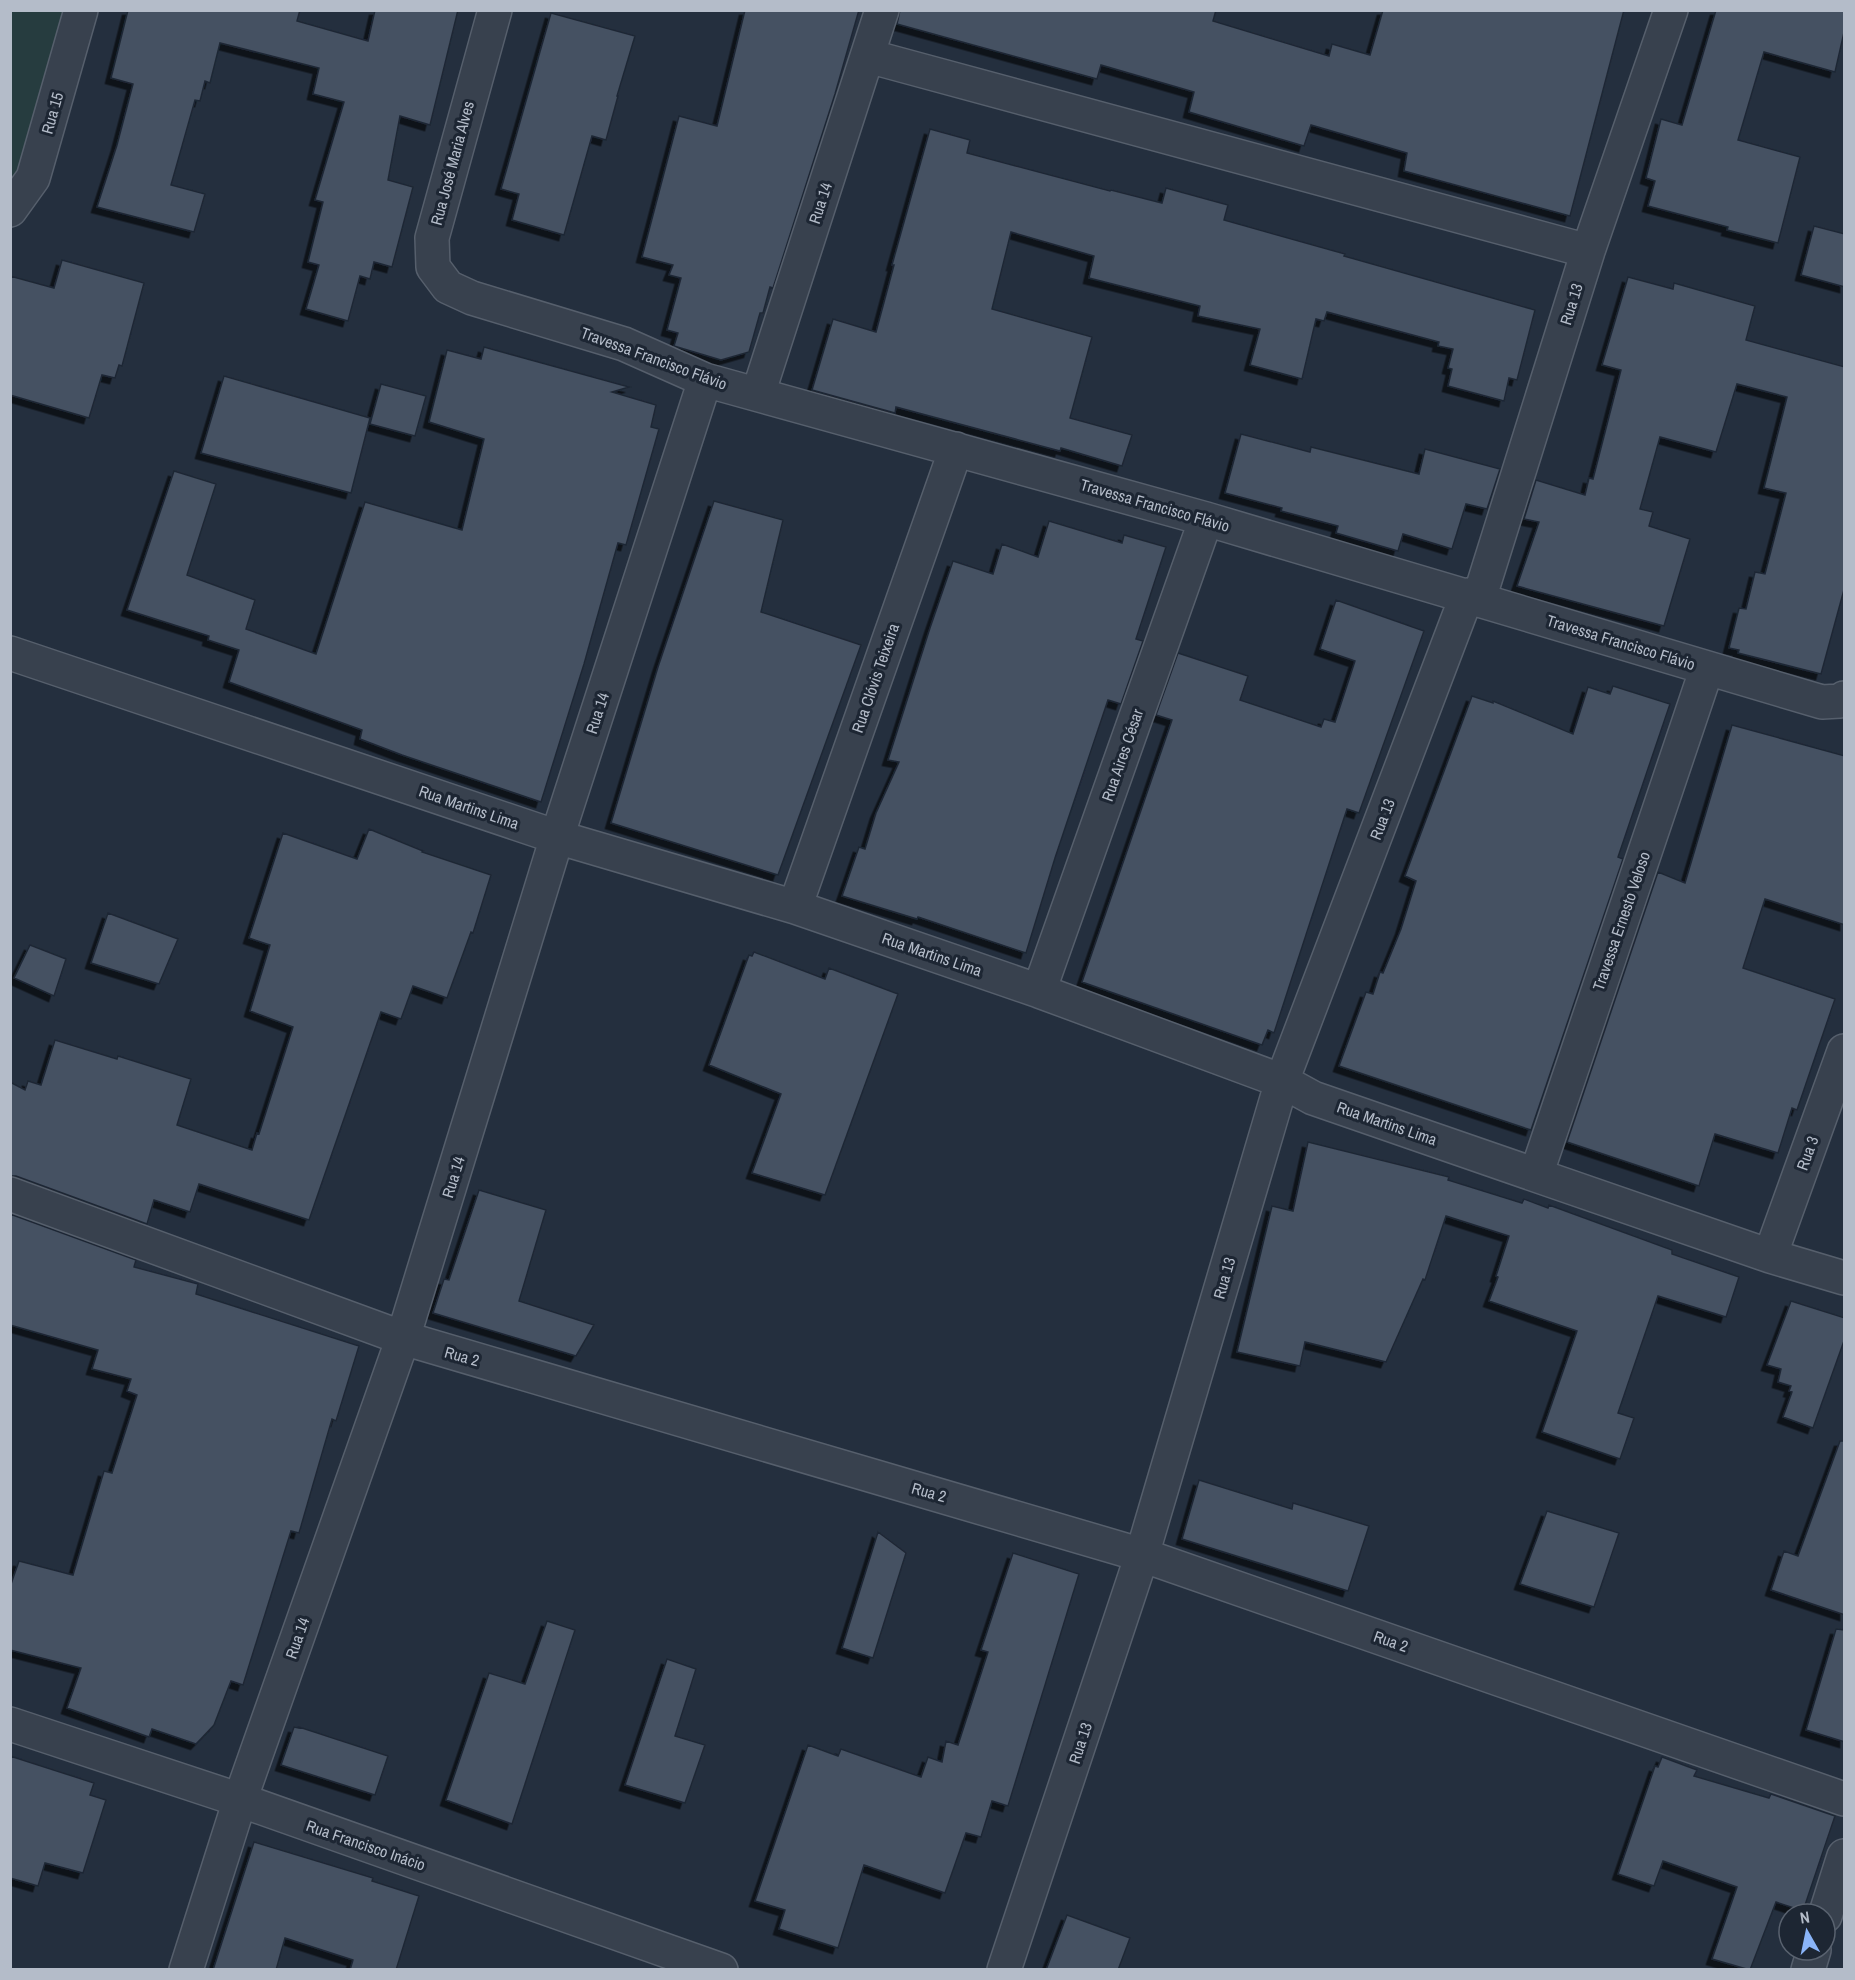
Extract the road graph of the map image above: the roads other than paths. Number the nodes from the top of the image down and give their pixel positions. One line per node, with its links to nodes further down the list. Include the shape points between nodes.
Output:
1 (81, 10): 6 (street, Rua 15, via 33,178)
2 (495, 10): 8 (street, Rua José Maria Alves, via 432,237 433,267 448,287)
3 (882, 10): 5 (street, Rua 14)
4 (1671, 10): 7 (street, Rua 13)
5 (868, 56): 7 (street); 10 (street, Rua 14)
6 (10, 210)
7 (1588, 251): 13 (street, Rua 13)
8 (472, 298): 9 (street, Travessa Francisco Flávio, via 624,344)
9 (705, 380): 10 (street, Travessa Francisco Flávio); 17 (street, Rua 14)
10 (758, 394): 11 (street, Travessa Francisco Flávio)
11 (956, 448): 12 (street, Travessa Francisco Flávio); 18 (street, Rua Clóvis Teixeira)
12 (1206, 519): 13 (street, Travessa Francisco Flávio); 19 (street, Rua Aires César)
13 (1473, 597): 15 (street, Travessa Francisco Flávio); 21 (street, Rua 13)
14 (10, 653): 17 (street, Rua Martins Lima)
15 (1707, 668): 16 (street, Travessa Francisco Flávio, via 1822,702); 22 (street, Travessa Ernesto Veloso)
16 (1842, 700)
17 (557, 837): 18 (street, Rua Martins Lima); 26 (street, Rua 14)
18 (795, 907): 19 (street, Rua Martins Lima)
19 (1040, 991): 21 (street, Rua Martins Lima)
20 (1845, 1051): 24 (street, Rua 3)
21 (1282, 1081): 22 (street, Rua Martins Lima, via 1313,1098); 27 (street, Rua 13)
22 (1536, 1175): 24 (street, Rua Martins Lima)
23 (10, 1194): 26 (street, Rua 2)
24 (1770, 1256): 25 (street, Rua Martins Lima)
25 (1845, 1278)
26 (403, 1338): 27 (street, Rua 2); 30 (street, Rua 14)
27 (1142, 1555): 29 (street, Rua 2); 35 (street, Rua 13)
28 (10, 1724): 30 (street, Rua Francisco Inácio)
29 (1845, 1799)
30 (240, 1800): 33 (street, Rua 14); 34 (street, Rua Francisco Inácio)
31 (1845, 1856): 32 (street)
32 (1830, 1902)
33 (186, 1970)
34 (721, 1970)
35 (1004, 1970)

